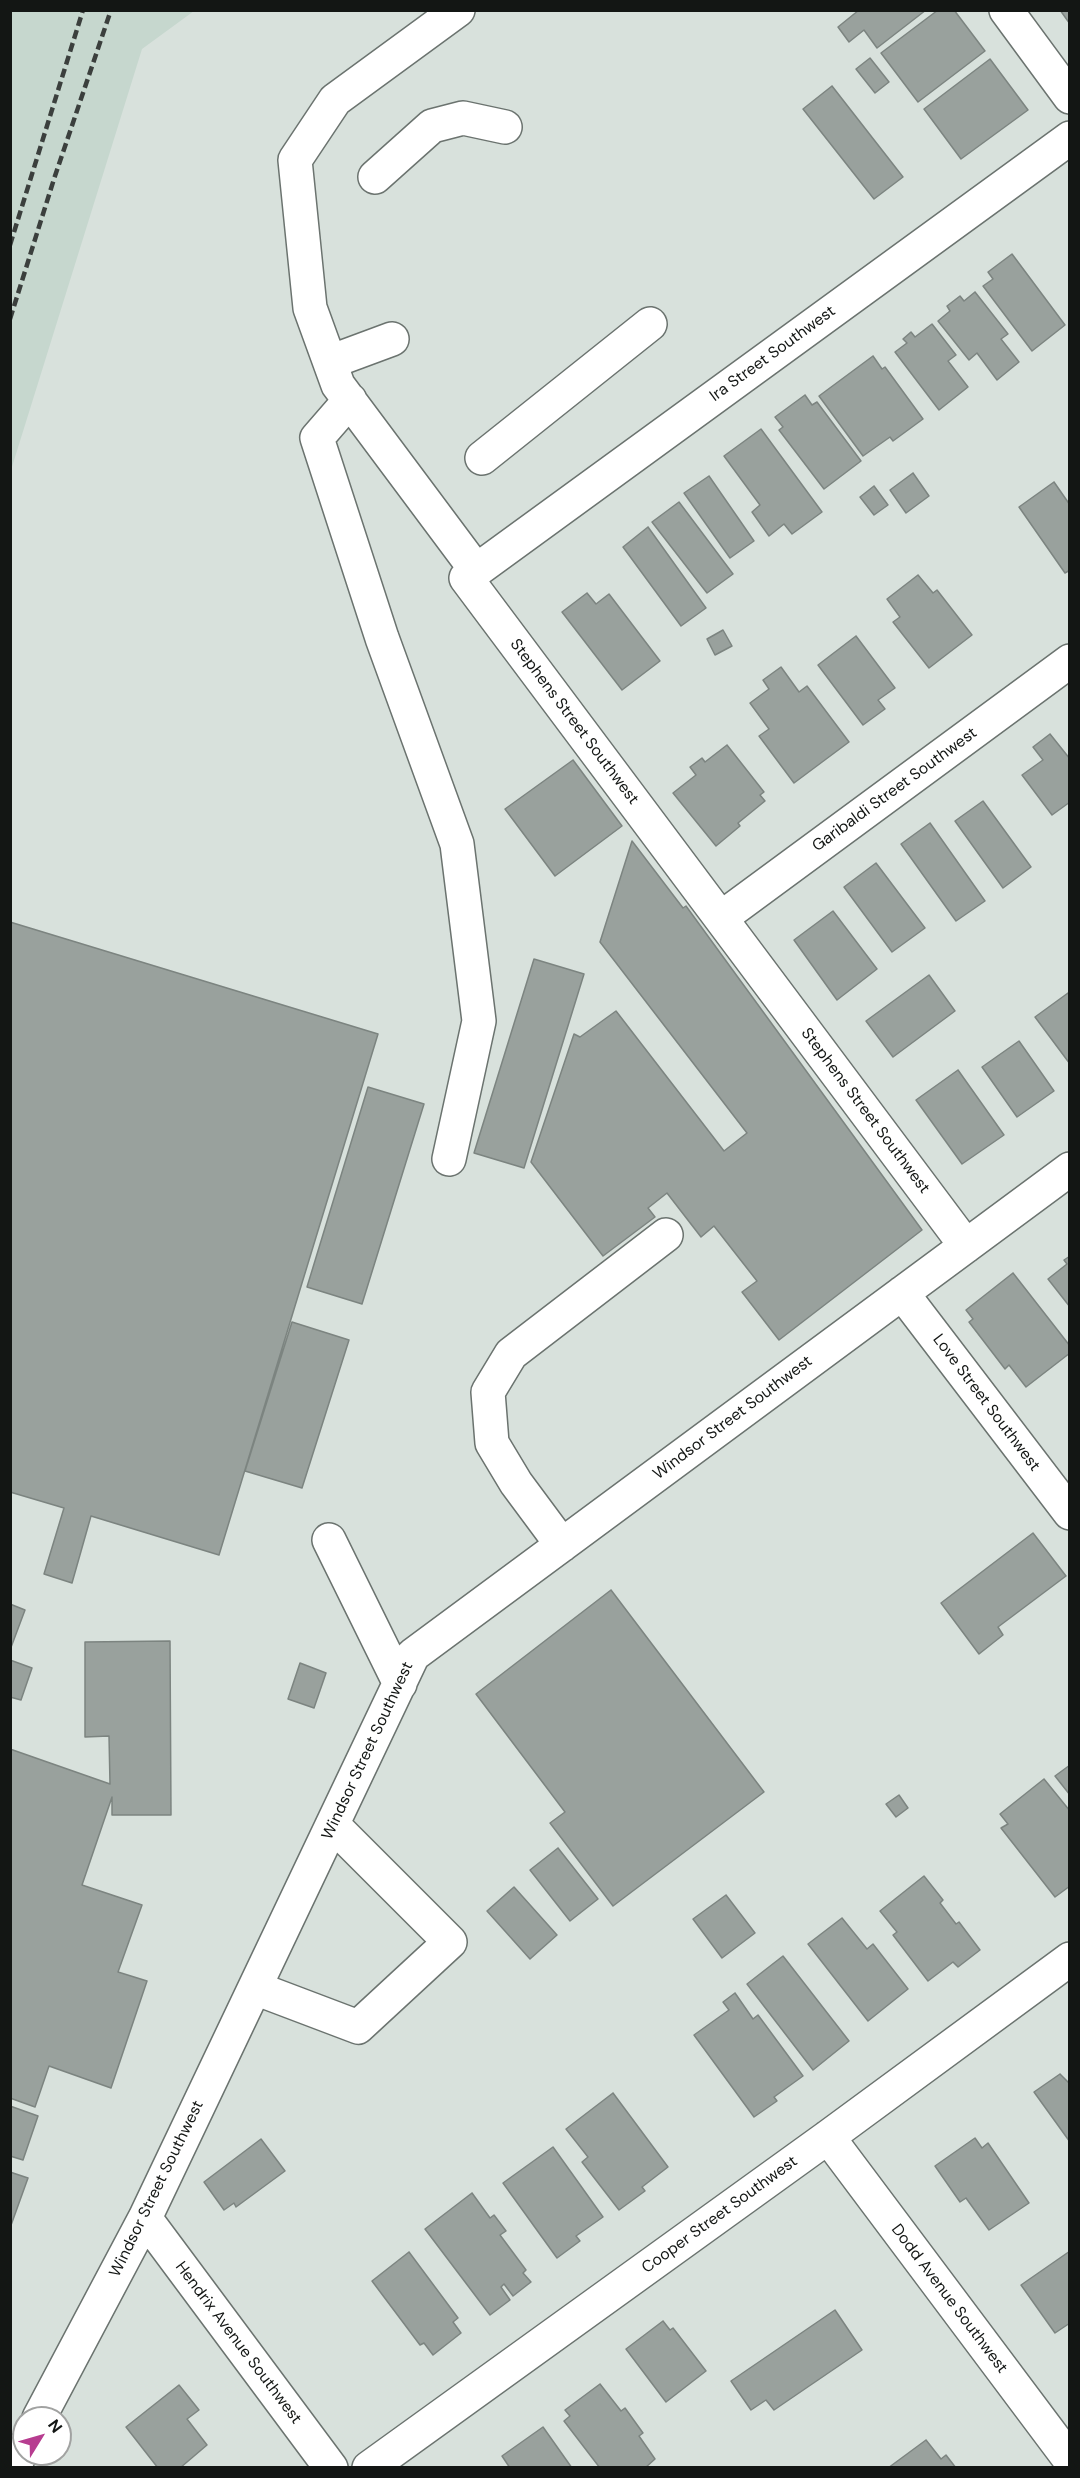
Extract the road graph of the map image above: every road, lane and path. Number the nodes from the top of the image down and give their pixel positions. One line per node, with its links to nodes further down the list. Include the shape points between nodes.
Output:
1 (458, 10): 9 (street, Stephens Street Southwest, via 335,100 295,160 310,308)
2 (1006, 10): 3 (street)
3 (1070, 97)
4 (505, 127): 6 (street, via 463,118 432,126)
5 (1070, 138): 12 (street, Ira Street Southwest)
6 (375, 177)
7 (650, 324): 11 (street)
8 (392, 339): 9 (street)
9 (330, 362): 10 (street, Stephens Street Southwest, via 338,385)
10 (350, 400): 12 (street, Stephens Street Southwest); 15 (street, via 317,438 382,638 457,844 479,1021)
11 (482, 458)
12 (471, 574): 14 (street, Stephens Street Southwest)
13 (1070, 661): 14 (street, Garibaldi Street Southwest)
14 (721, 918): 18 (street, Stephens Street Southwest)
15 (449, 1159)
16 (1070, 1169): 18 (street, Windsor Street Southwest)
17 (666, 1235): 22 (street, via 511,1354 488,1392 492,1443)
18 (966, 1246): 19 (street, Windsor Street Southwest)
19 (902, 1293): 20 (street, Love Street Southwest); 22 (street, Windsor Street Southwest)
20 (1070, 1513)
21 (329, 1540): 23 (street)
22 (562, 1545): 23 (street, Windsor Street Southwest, via 413,1655)
23 (400, 1684): 24 (street, Windsor Street Southwest)
24 (333, 1825): 26 (street, Windsor Street Southwest); 26 (street, via 450,1942 358,2027)
25 (1070, 1959): 27 (street, Cooper Street Southwest)
26 (255, 1988): 28 (street, Windsor Street Southwest)
27 (828, 2137): 30 (street, Dodd Avenue Southwest); 32 (street, Cooper Street Southwest)
28 (145, 2218): 29 (street, Windsor Street Southwest); 31 (street, Hendrix Avenue Southwest)
29 (45, 2406)
30 (1070, 2460)
31 (331, 2468)
32 (369, 2468)

